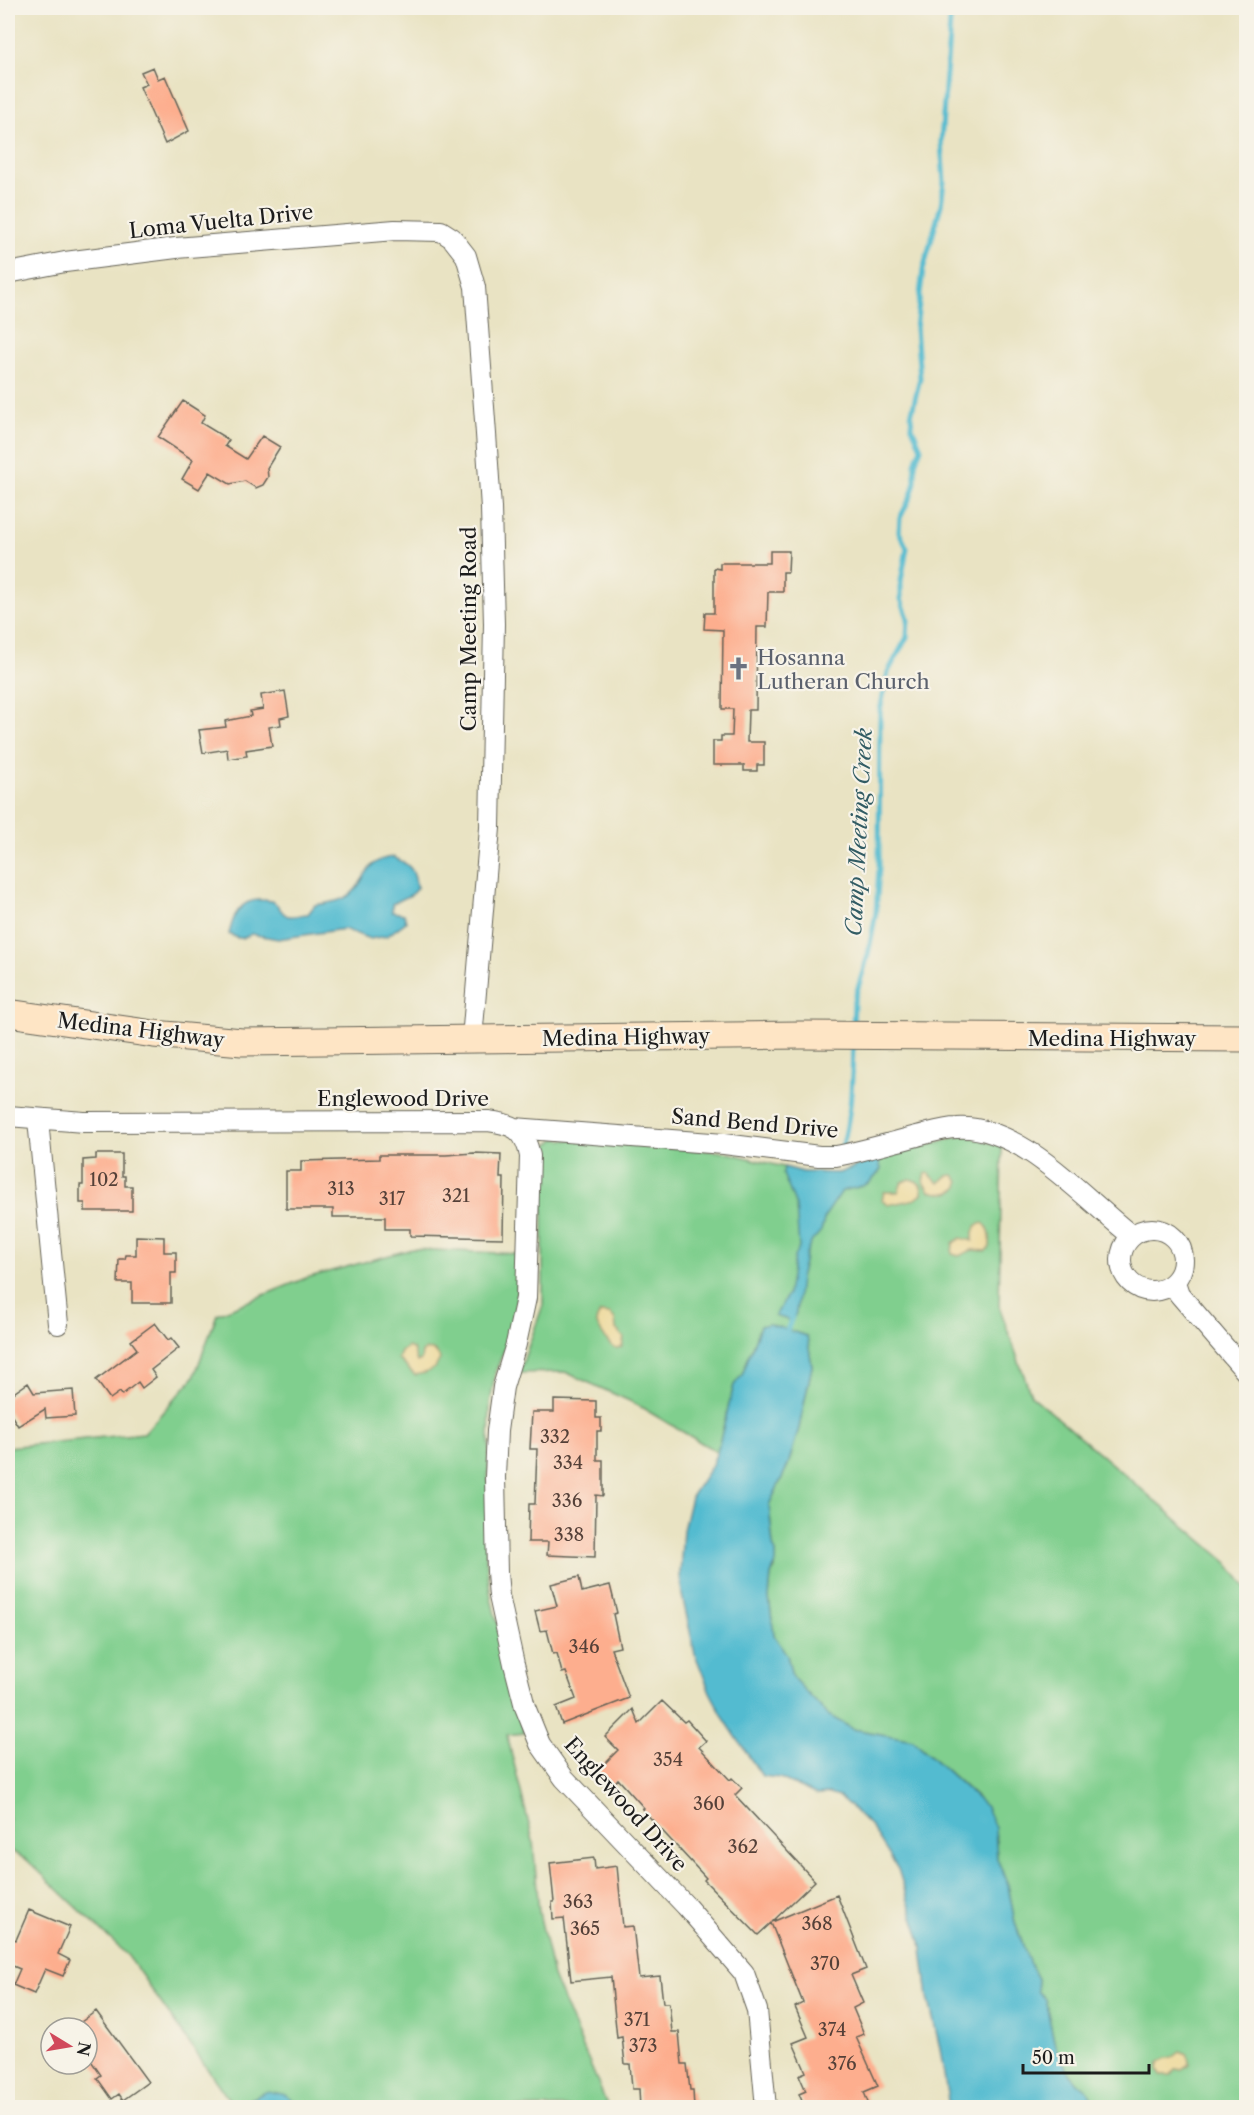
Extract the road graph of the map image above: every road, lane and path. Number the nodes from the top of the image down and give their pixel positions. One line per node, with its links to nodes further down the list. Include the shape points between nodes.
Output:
1 (441, 231): 2 (street, Loma Vuelta Drive, via 362,232 223,243 65,262); 5 (street, Camp Meeting Road, via 466,256 475,287 491,508 494,624 490,828)
2 (8, 273)
3 (8, 1013): 5 (main road, Medina Highway, via 154,1034 242,1041)
4 (1246, 1038): 5 (main road, Medina Highway, via 802,1035)
5 (472, 1039)
6 (8, 1116): 7 (street, Englewood Drive)
7 (38, 1120): 8 (street, Englewood Drive, via 488,1121); 11 (street)
8 (514, 1128): 9 (street, Sand Bend Drive, via 819,1156 836,1156 970,1128 995,1133 1025,1149); 13 (street, Englewood Drive, via 527,1141 530,1156 526,1298 503,1387 497,1431 496,1553 499,1596 525,1707 540,1744 564,1778 744,1973 757,2010)
9 (1132, 1236): 10 (street, via 1151,1229 1171,1235 1182,1252 1183,1263); 10 (street, via 1121,1253 1123,1273 1129,1281 1147,1291 1167,1288)
10 (1174, 1281): 12 (street, via 1179,1294)
11 (58, 1324)
12 (1246, 1372)
13 (766, 2108)

